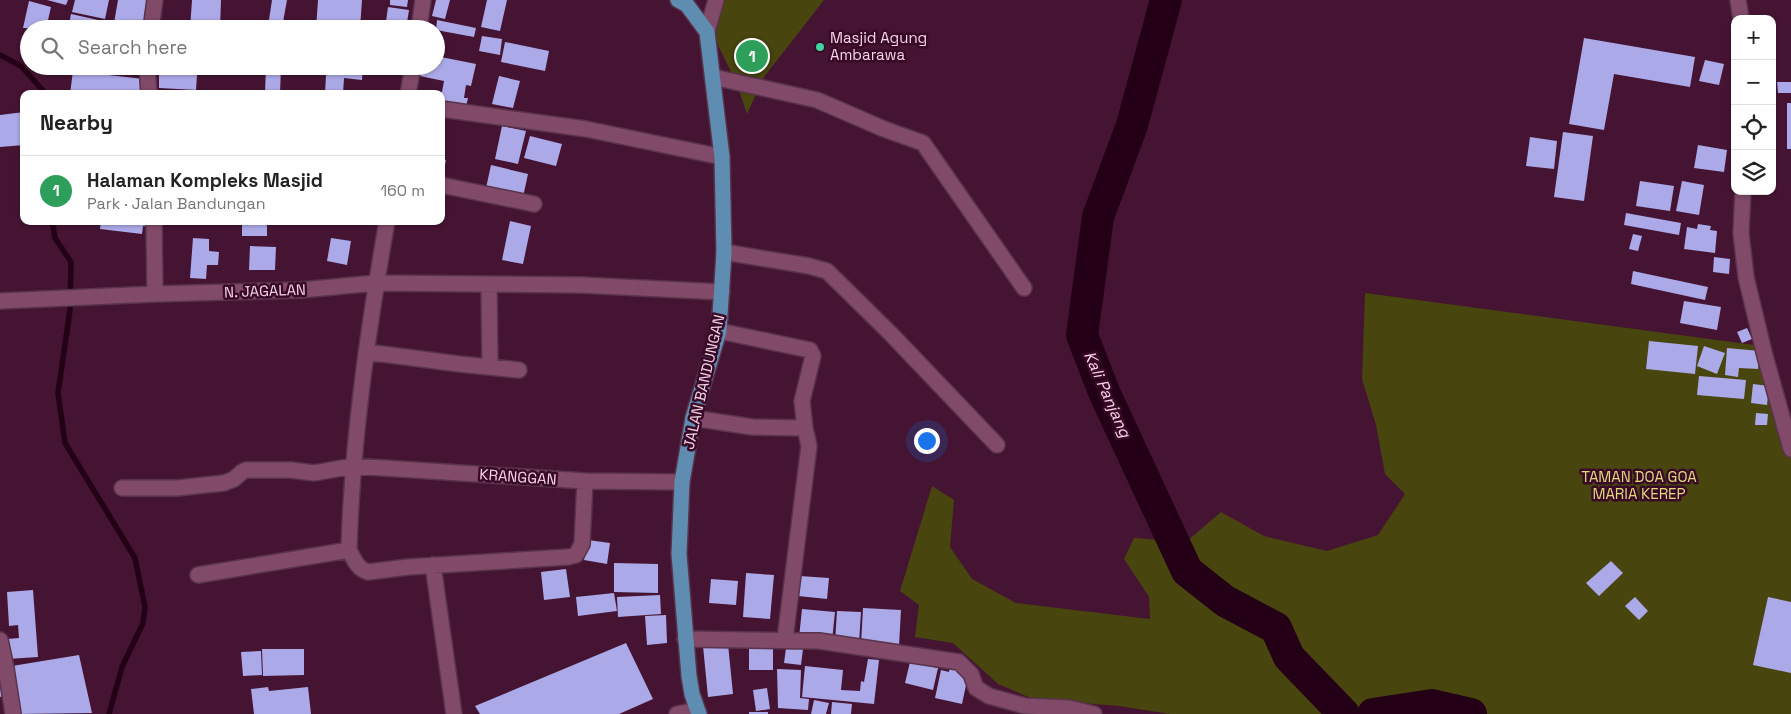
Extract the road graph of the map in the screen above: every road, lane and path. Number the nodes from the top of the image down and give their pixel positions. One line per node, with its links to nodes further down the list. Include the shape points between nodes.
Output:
1 (155, 0): 7 (street)
2 (423, 0): 8 (street)
3 (678, 0): 9 (main road, JALAN BANDUNGAN, via 687,5)
4 (716, 0): 9 (street)
5 (1738, 0): 6 (street)
6 (1740, 15)
7 (152, 20)
8 (420, 20)
9 (707, 32): 12 (main road, JALAN BANDUNGAN)
10 (148, 75): 13 (street)
11 (411, 75): 14 (street)
12 (713, 76): 16 (main road, JALAN BANDUNGAN); 25 (street, via 817,100 923,143)
13 (149, 90)
14 (409, 90)
15 (445, 110): 16 (street, via 586,129)
16 (722, 157): 22 (main road, JALAN BANDUNGAN)
17 (445, 186): 19 (street)
18 (1743, 195): 36 (street, via 1741,232 1746,276)
19 (534, 204)
20 (154, 225): 27 (street)
21 (385, 225): 23 (street)
22 (724, 252): 26 (main road, JALAN BANDUNGAN); 35 (street, via 827,271)
23 (376, 283): 24 (street); 27 (street, N. JAGALAN, via 300,290); 30 (street)
24 (489, 285): 26 (street); 31 (street)
25 (1024, 288)
26 (722, 292): 29 (main road, JALAN BANDUNGAN)
27 (154, 294): 28 (street, N. JAGALAN)
28 (0, 301)
29 (719, 331): 33 (main road, JALAN BANDUNGAN); 34 (street, via 810,350 813,356 802,401)
30 (367, 352): 31 (street); 37 (street)
31 (490, 367): 32 (street)
32 (518, 370)
33 (693, 418): 34 (street, via 752,427); 39 (main road, JALAN BANDUNGAN)
34 (805, 428): 45 (street, via 809,446)
35 (996, 445)
36 (1791, 449)
37 (353, 466): 38 (street, KRANGGAN); 40 (street, KRANGGAN, via 314,473 246,470 229,482 177,488); 41 (street)
38 (585, 481): 39 (street, KRANGGAN); 42 (street, via 582,544 576,555)
39 (682, 482): 44 (main road, JALAN BANDUNGAN, via 679,554)
40 (122, 488)
41 (350, 550): 42 (street, via 357,565 368,572); 43 (street)
42 (432, 565): 49 (street)
43 (198, 575)
44 (685, 639): 45 (street); 47 (main road, JALAN BANDUNGAN, via 689,676)
45 (784, 639): 51 (street, via 828,642 959,662 970,674 976,688 989,696 1025,706 1069,708)
46 (0, 640): 48 (street)
47 (698, 712): 50 (street)
48 (13, 714)
49 (454, 714)
50 (677, 714)
51 (1094, 714)

